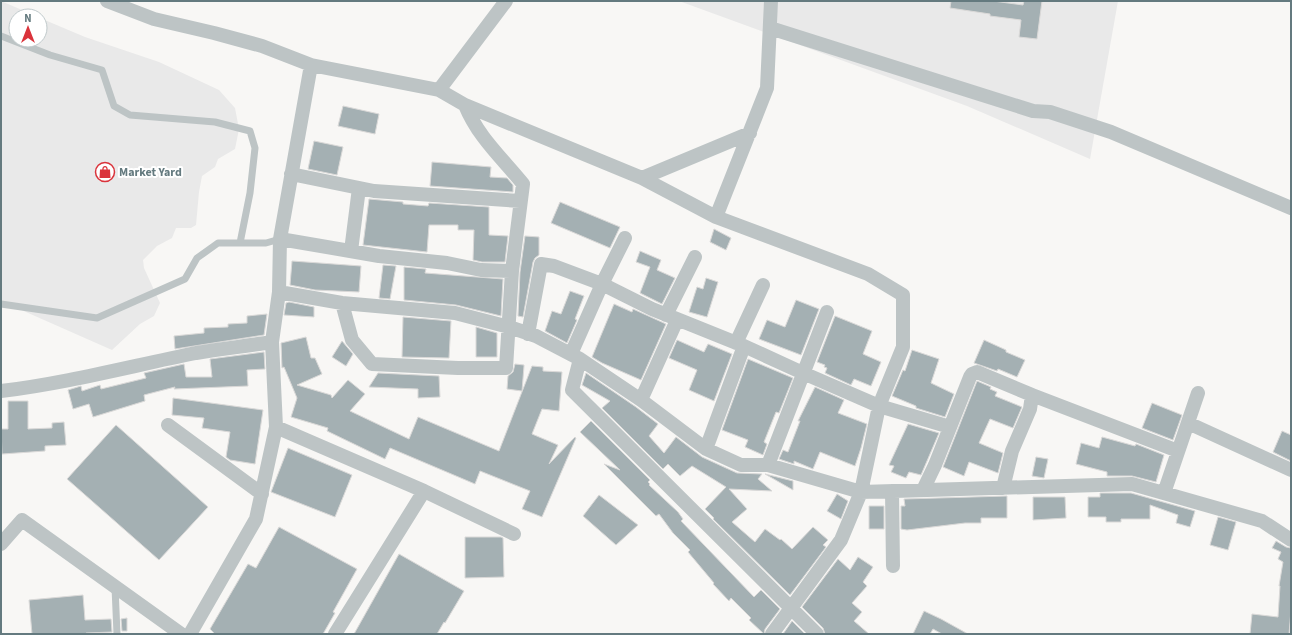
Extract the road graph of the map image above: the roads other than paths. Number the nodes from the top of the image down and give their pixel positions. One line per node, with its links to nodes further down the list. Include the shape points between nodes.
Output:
1 (107, 1): 6 (street, via 154,19 249,42)
2 (506, 1): 7 (street)
3 (771, 1): 4 (street)
4 (770, 28): 9 (street, via 767,88); 14 (street, via 1033,111 1050,112 1111,132)
5 (1, 36): 18 (lane, via 50,55 102,70 114,106 130,115 216,122 250,131 255,148 250,193)
6 (311, 65): 7 (street); 10 (street)
7 (439, 90): 8 (street)
8 (465, 106): 11 (street); 13 (street, via 484,139 523,184)
9 (750, 133): 11 (street); 15 (street)
10 (291, 174): 12 (street); 17 (street)
11 (642, 178): 15 (street)
12 (359, 188): 13 (street); 19 (street)
13 (520, 202): 21 (street)
14 (1291, 208)
15 (716, 217): 39 (street, via 868,274 903,295 903,347)
16 (625, 238): 22 (street)
17 (280, 239): 18 (lane, via 266,243); 19 (street); 24 (street)
18 (240, 243): 26 (lane, via 218,243 197,258 185,279 97,318)
19 (350, 251): 21 (street, via 447,263 481,270)
20 (695, 257): 28 (street)
21 (512, 271): 29 (street)
22 (602, 284): 28 (street); 30 (street, via 554,266 541,264); 33 (street)
23 (763, 285): 32 (street)
24 (279, 292): 25 (street); 31 (street)
25 (342, 303): 29 (street, via 455,313); 29 (street, via 352,340 372,364 506,368)
26 (1, 304)
27 (827, 312): 34 (street)
28 (671, 317): 32 (street); 38 (street)
29 (509, 327): 30 (street)
30 (528, 334): 33 (street)
31 (272, 342): 35 (street, via 197,353); 42 (street)
32 (740, 345): 34 (street); 44 (street)
33 (575, 357): 38 (street); 60 (street, via 572,390)
34 (803, 374): 39 (street); 46 (street)
35 (1, 391)
36 (1198, 393): 40 (street)
37 (1032, 394): 43 (street, via 977,372 972,374); 45 (street); 48 (street, via 1030,409 1012,451)
38 (641, 400): 44 (street)
39 (879, 406): 43 (street); 52 (street)
40 (1188, 423): 45 (street); 47 (street)
41 (168, 425): 54 (street)
42 (276, 427): 49 (street); 54 (street)
43 (950, 427): 50 (street)
44 (706, 449): 46 (street, via 741,465)
45 (1178, 451): 53 (street)
46 (768, 465): 52 (street)
47 (1291, 470)
48 (1003, 488): 50 (street); 53 (street, via 1132,484)
49 (424, 490): 55 (street); 64 (street)
50 (923, 490): 51 (street)
51 (892, 491): 52 (street); 58 (street)
52 (861, 492): 60 (street, via 841,540)
53 (1164, 493): 56 (street, via 1262,521)
54 (262, 494): 63 (street, via 256,519)
55 (514, 534)
56 (1291, 540)
57 (1, 544): 59 (street, via 22,520)
58 (893, 566)
59 (115, 587): 61 (lane); 62 (street)
60 (791, 609): 65 (street); 66 (street)
61 (117, 634)
62 (181, 634)
63 (190, 634)
64 (335, 634)
65 (772, 634)
66 (816, 634)

